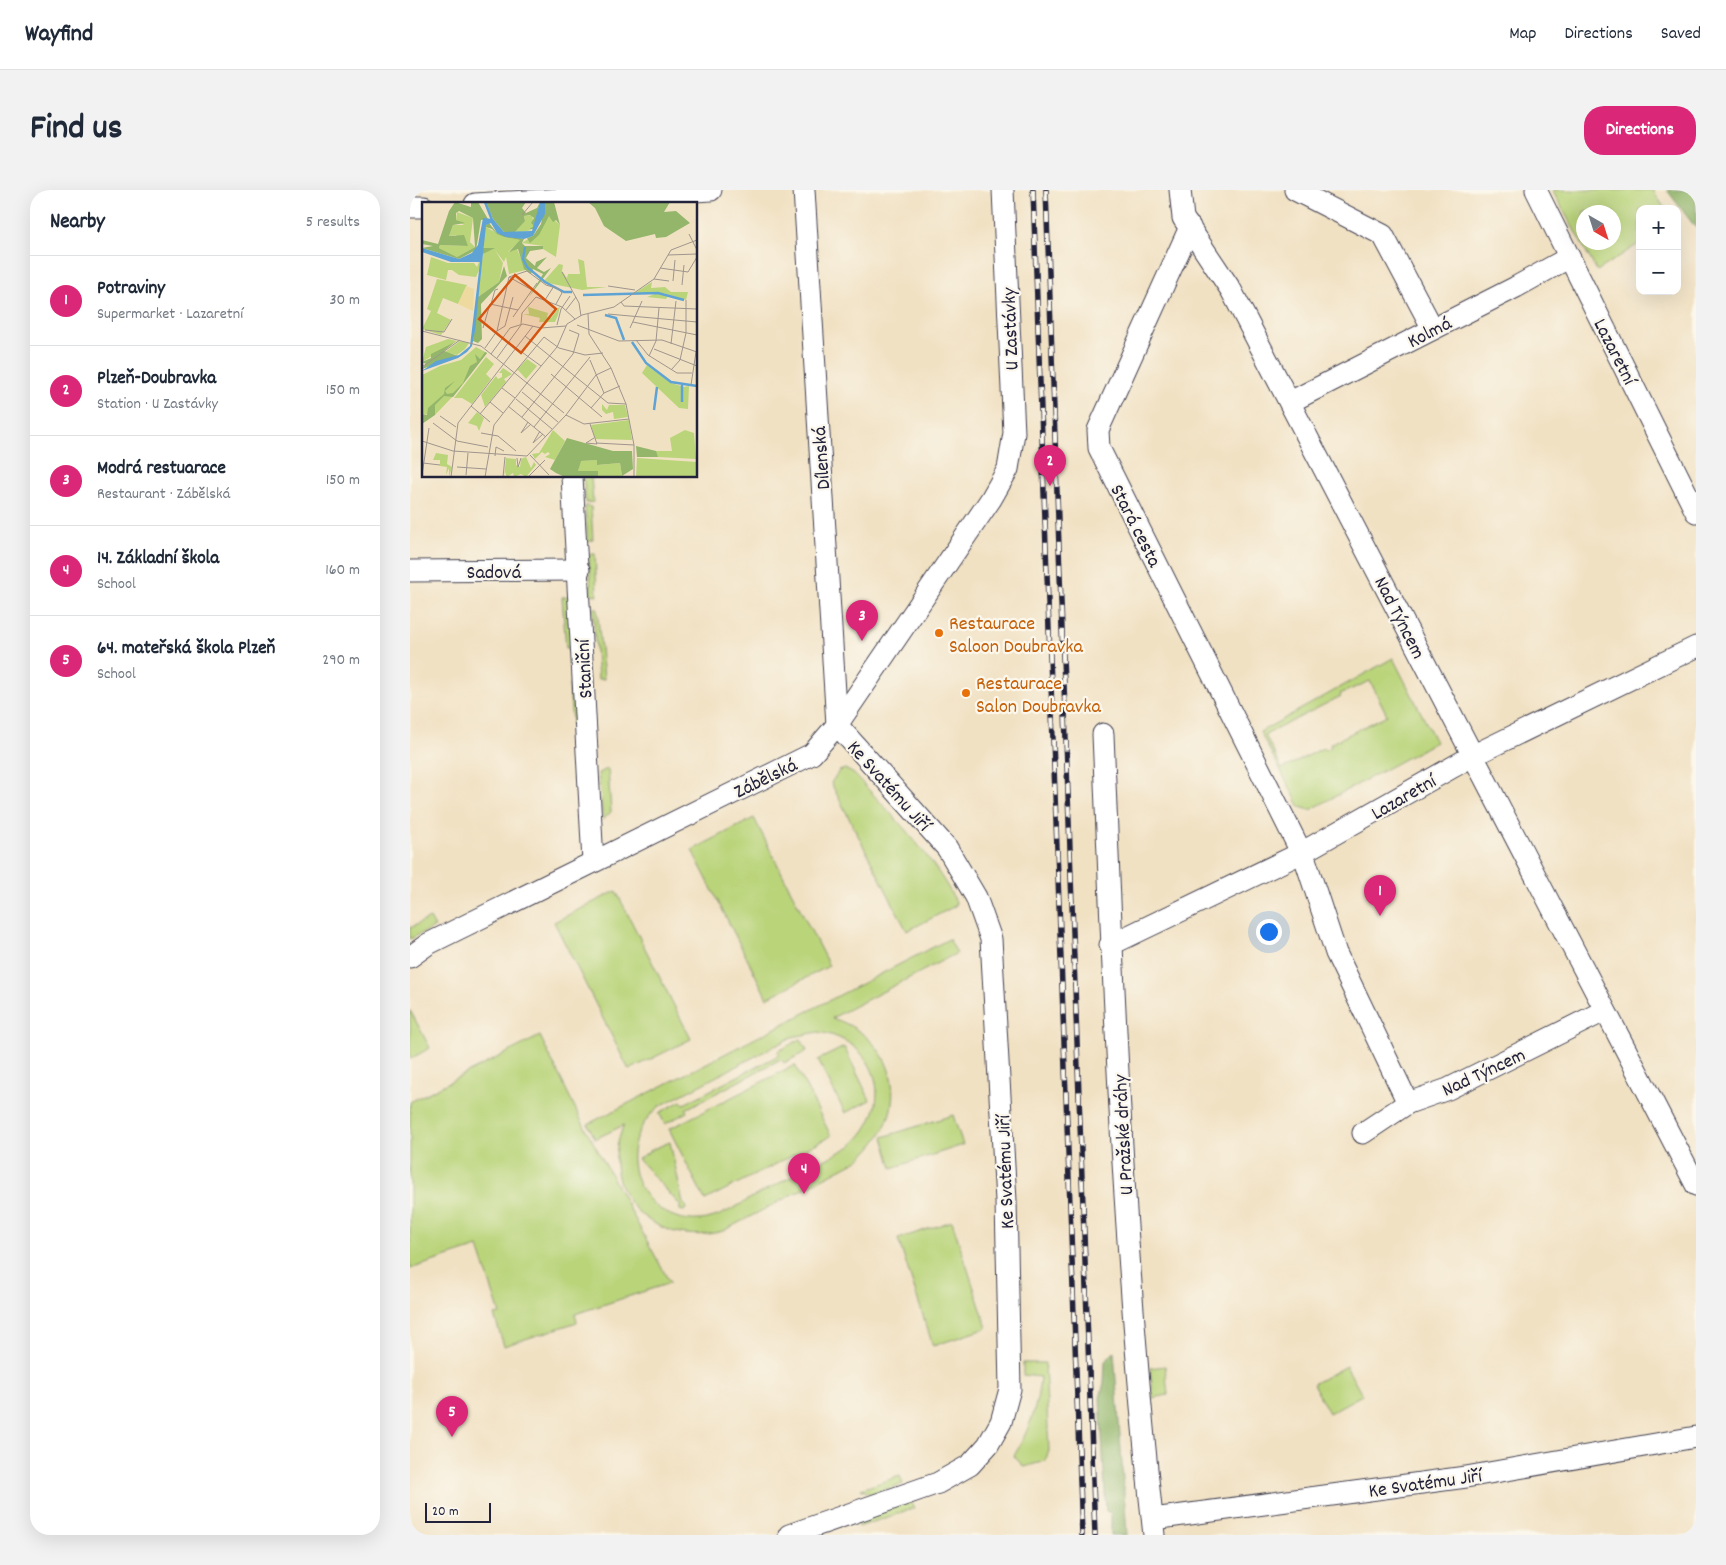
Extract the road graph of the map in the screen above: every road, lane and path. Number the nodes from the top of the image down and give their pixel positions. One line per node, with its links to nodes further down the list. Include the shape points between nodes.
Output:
1 (711, 190): 7 (street)
2 (804, 190): 19 (street, Dílenská)
3 (1003, 190): 13 (street, U Zastávky, via 1014,433)
4 (1180, 190): 9 (street, via 1183,218)
5 (1295, 190): 11 (street, via 1383,235)
6 (1536, 190): 10 (street, Lazaretní)
7 (557, 197): 8 (street)
8 (498, 202)
9 (1190, 227): 12 (street, Nad Týncem, via 1231,290); 22 (street, Stará cesta, via 1098,430 1099,448)
10 (1568, 258): 11 (street, Kolmá); 15 (street, Lazaretní)
11 (1433, 329): 12 (street, Kolmá)
12 (1290, 402): 21 (street, Nad Týncem)
13 (1008, 468): 19 (street, Zábělská, via 991,499)
14 (572, 478): 16 (street, Staniční)
15 (1696, 512)
16 (579, 570): 17 (street, Sadová); 23 (street, Staniční)
17 (410, 571)
18 (1696, 647): 21 (street, Lazaretní)
19 (837, 725): 23 (street, Zábělská, via 812,754); 32 (street, Ke Svatému Jiří, via 947,848 976,897 992,939 1006,1201 1010,1389 1002,1422 970,1465 938,1483)
20 (1103, 734): 24 (street, U Pražské dráhy)
21 (1474, 756): 22 (street, Lazaretní); 26 (street, Nad Týncem)
22 (1301, 853): 24 (street, Lazaretní); 27 (street, Stará cesta, via 1336,953)
23 (593, 862): 25 (street, Zábělská, via 428,944)
24 (1110, 945): 31 (street, U Pražské dráhy, via 1129,1253)
25 (410, 957)
26 (1604, 1011): 27 (street, Nad Týncem, via 1448,1089); 29 (street, Nad Týncem)
27 (1408, 1103): 28 (street, Nad Týncem)
28 (1363, 1133)
29 (1696, 1184)
30 (1696, 1437): 31 (street, Ke Svatému Jiří)
31 (1154, 1527)
32 (789, 1535)

